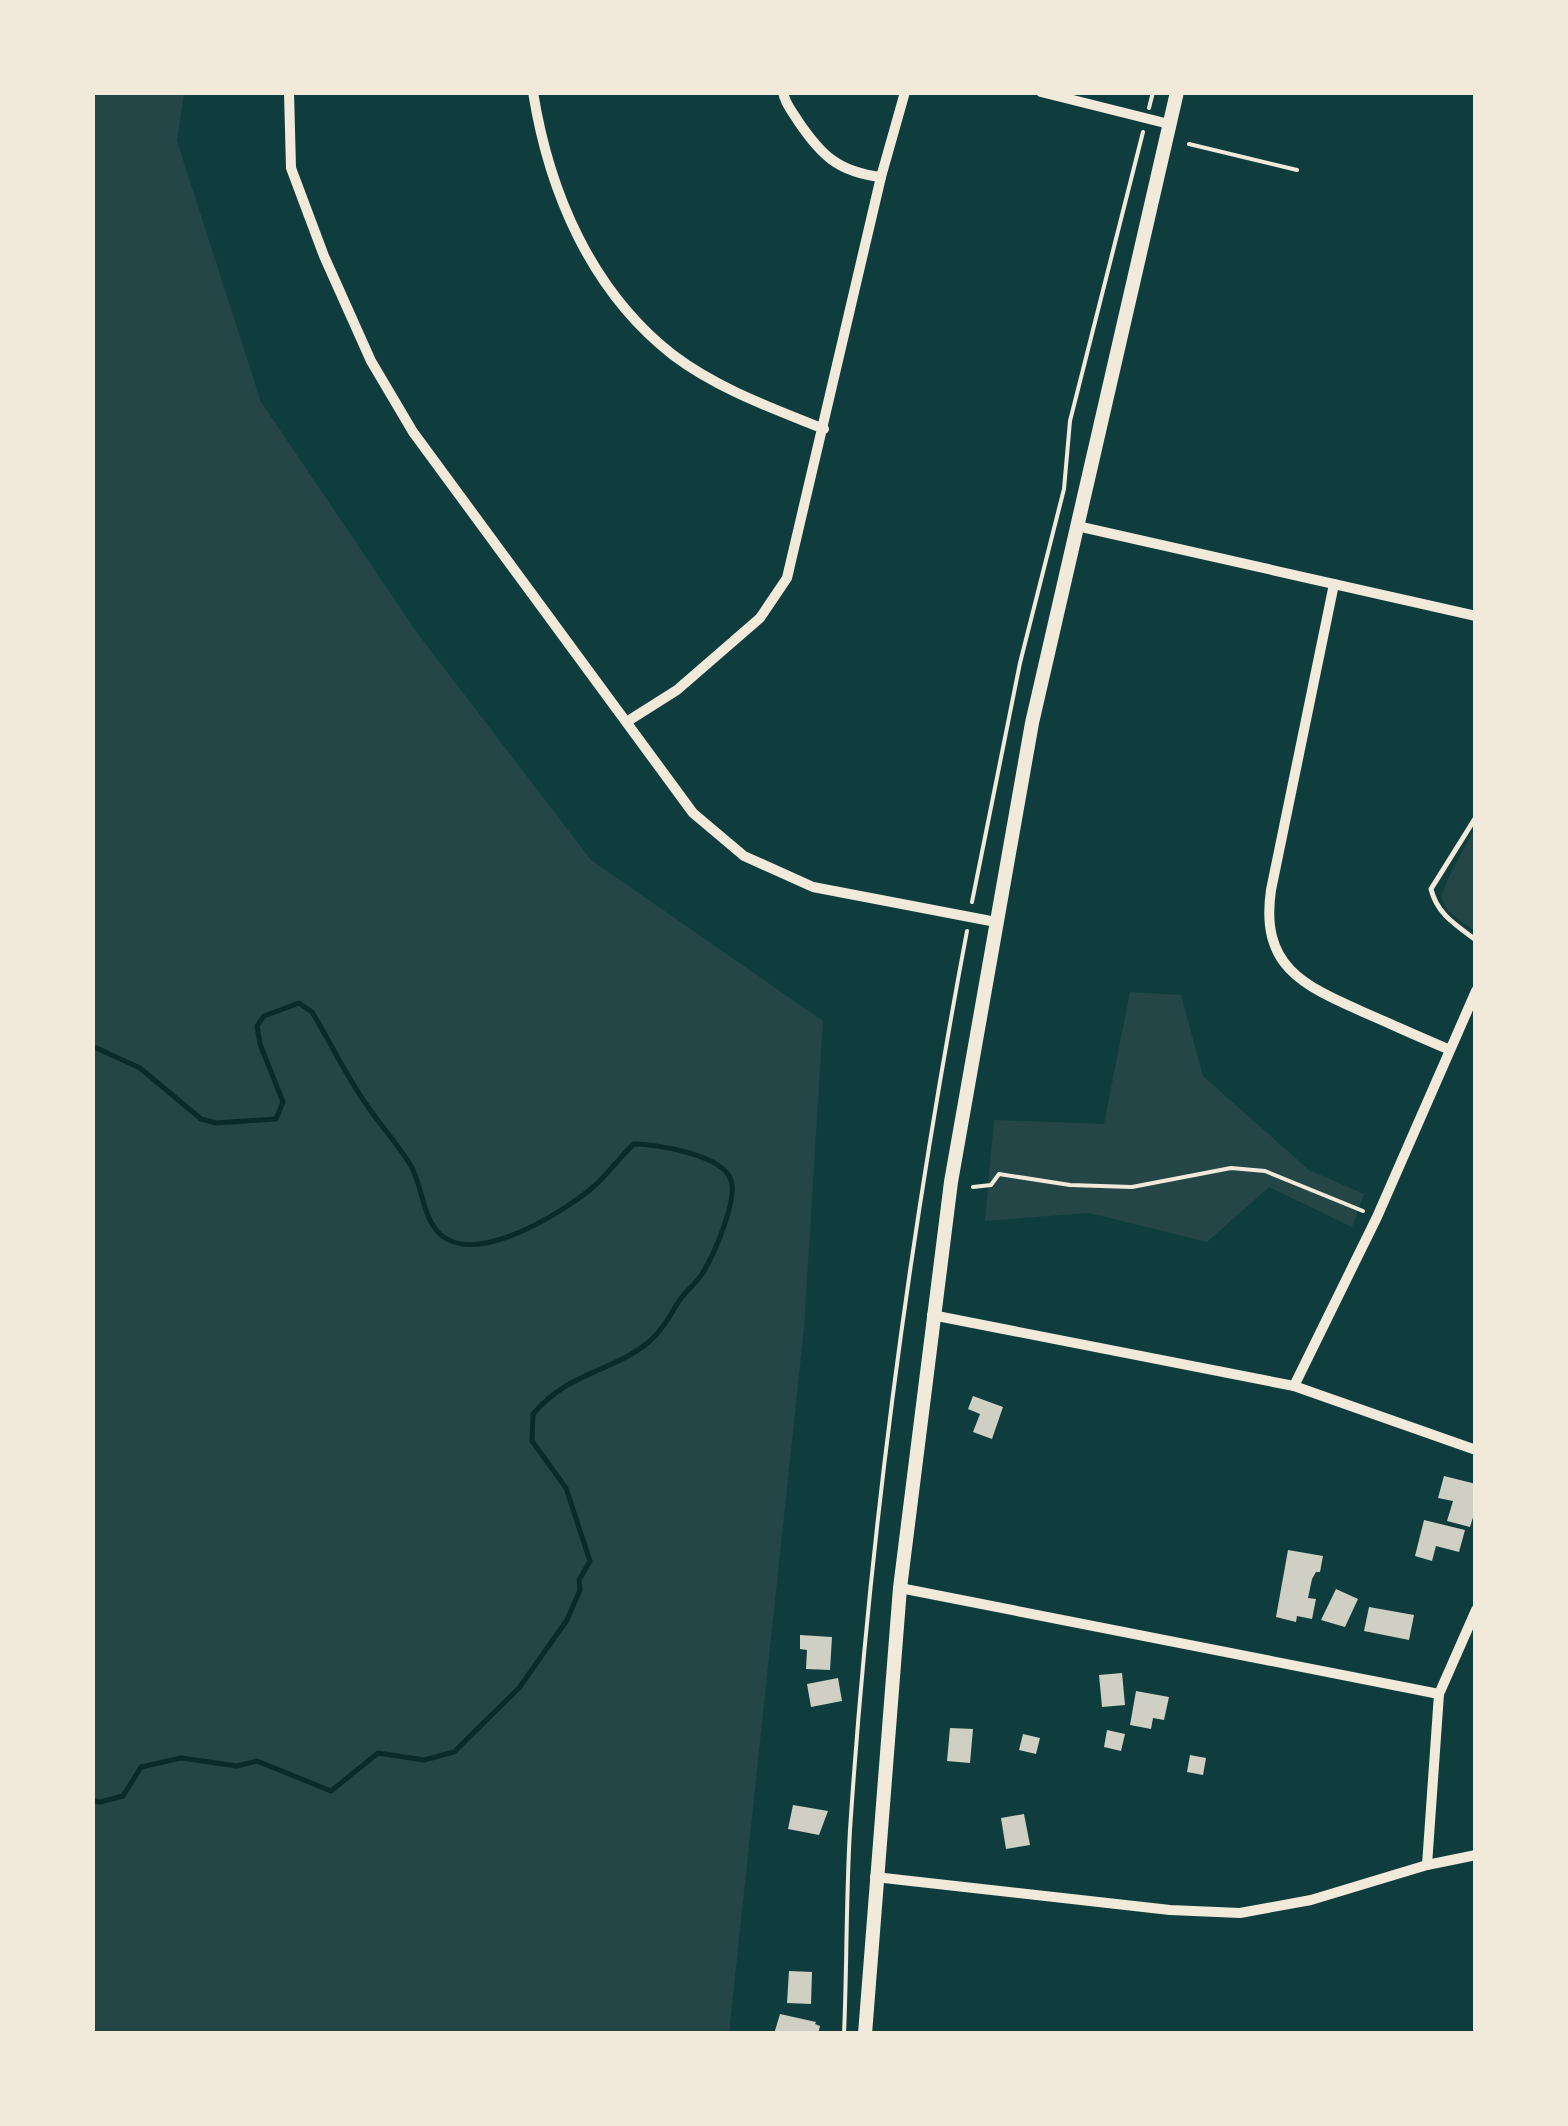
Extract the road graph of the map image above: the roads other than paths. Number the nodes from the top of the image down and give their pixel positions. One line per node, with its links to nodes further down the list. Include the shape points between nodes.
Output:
1 (290, 92): 13 (street, via 291,168 371,361 413,432)
2 (533, 92): 9 (street, via 542,145 567,219 614,296 673,355 737,394)
3 (783, 92): 8 (street, via 830,160 856,174)
4 (905, 92): 8 (street)
5 (1041, 92): 7 (street)
6 (1177, 92): 7 (street)
7 (1169, 124): 10 (street)
8 (881, 177): 9 (street)
9 (824, 429): 13 (street, via 788,578 760,618 676,690)
10 (1077, 526): 11 (street); 15 (street)
11 (1334, 584): 12 (street); 18 (street, via 1271,890 1273,944 1310,989)
12 (1476, 616)
13 (628, 720): 15 (street, via 693,813 744,856 813,887)
14 (1476, 816): 16 (lane, via 1432,889 1447,919)
15 (996, 922): 19 (street)
16 (1476, 940)
17 (1476, 991): 18 (street)
18 (1448, 1050): 20 (street, via 1377,1217)
19 (932, 1315): 20 (street); 22 (street)
20 (1294, 1386): 21 (street)
21 (1476, 1450)
22 (900, 1588): 24 (street); 27 (street)
23 (1476, 1610): 24 (street)
24 (1439, 1694): 26 (street)
25 (1476, 1855): 26 (street)
26 (1427, 1865): 27 (street, via 1311,1900 1240,1913)
27 (875, 1877): 28 (street)
28 (865, 2034)

